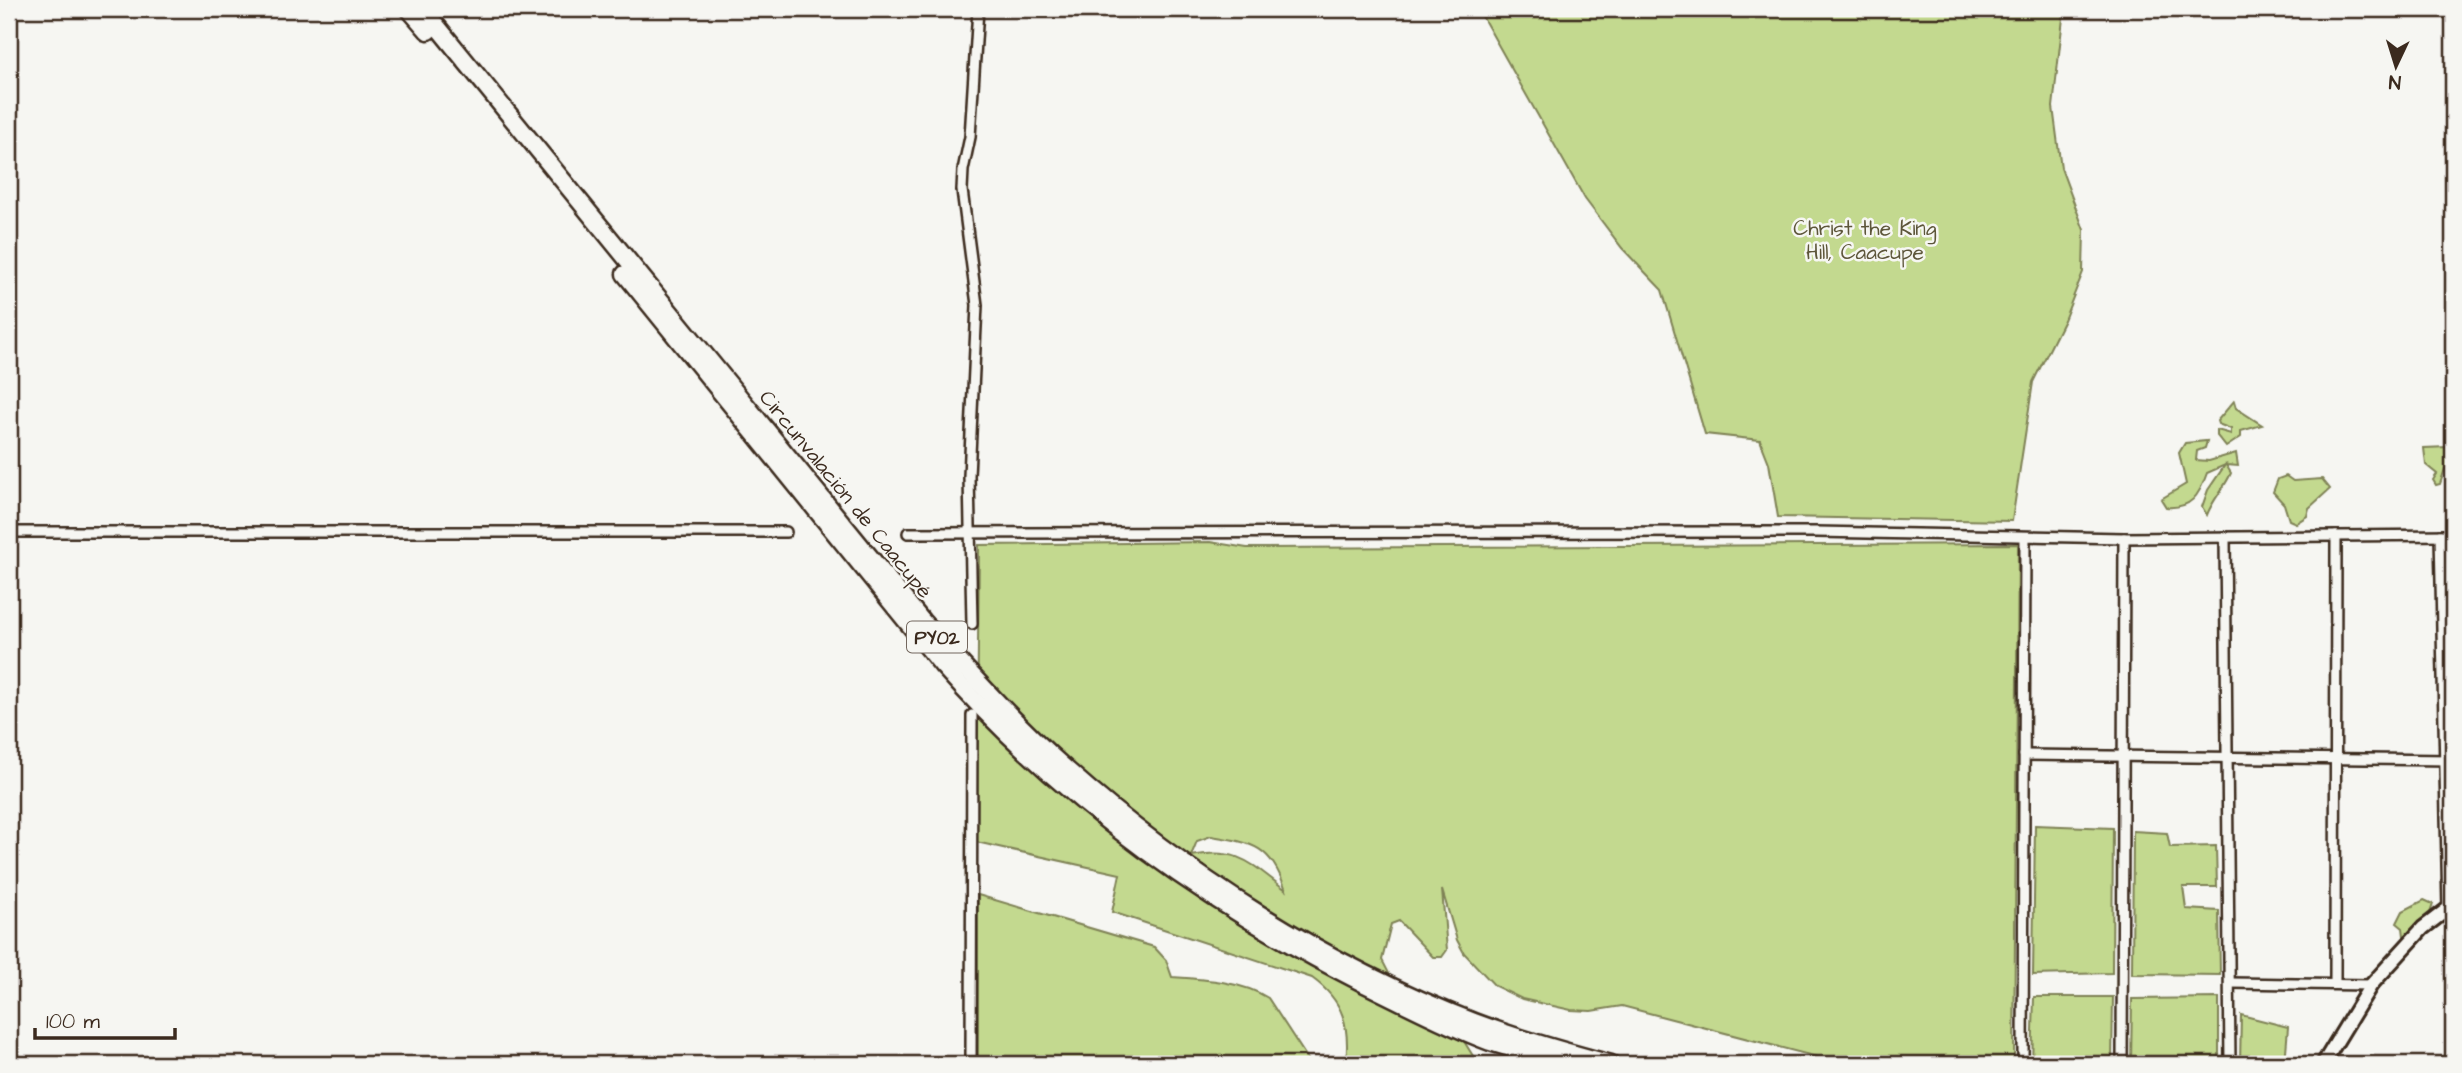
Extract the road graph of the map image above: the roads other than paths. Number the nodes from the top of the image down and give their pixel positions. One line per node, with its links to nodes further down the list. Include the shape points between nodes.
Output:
1 (409, 9): 26 (highway, Circunvalación de Caacupé / PY02, via 942,665 1064,785 1167,867 1295,948 1435,1018 1490,1041)
2 (423, 9): 27 (highway, Circunvalación de Caacupé / PY02, via 922,621 1065,768 1187,864 1339,959 1474,1022)
3 (978, 9): 7 (street, via 970,137 962,180 977,305 969,476)
4 (9, 532): 5 (street)
5 (786, 533)
6 (908, 533): 7 (street)
7 (973, 533): 12 (street, via 1817,532); 14 (street)
8 (2440, 535): 9 (street); 10 (street); 20 (street)
9 (2453, 535)
10 (2336, 536): 11 (street); 19 (street)
11 (2225, 537): 13 (street); 18 (street)
12 (2025, 538): 13 (street); 16 (street)
13 (2124, 538): 17 (street)
14 (972, 624)
15 (972, 715): 25 (street)
16 (2024, 755): 17 (street); 28 (street)
17 (2125, 755): 18 (street); 29 (street)
18 (2227, 756): 19 (street); 22 (street)
19 (2335, 757): 20 (street); 23 (street)
20 (2449, 760): 21 (street)
21 (2450, 908): 24 (street, via 2423,928)
22 (2231, 983): 23 (street); 30 (street)
23 (2335, 984): 24 (street)
24 (2371, 985): 31 (street)
25 (971, 1064)
26 (1567, 1064)
27 (1611, 1064)
28 (2023, 1064)
29 (2122, 1064)
30 (2230, 1064)
31 (2323, 1064)

